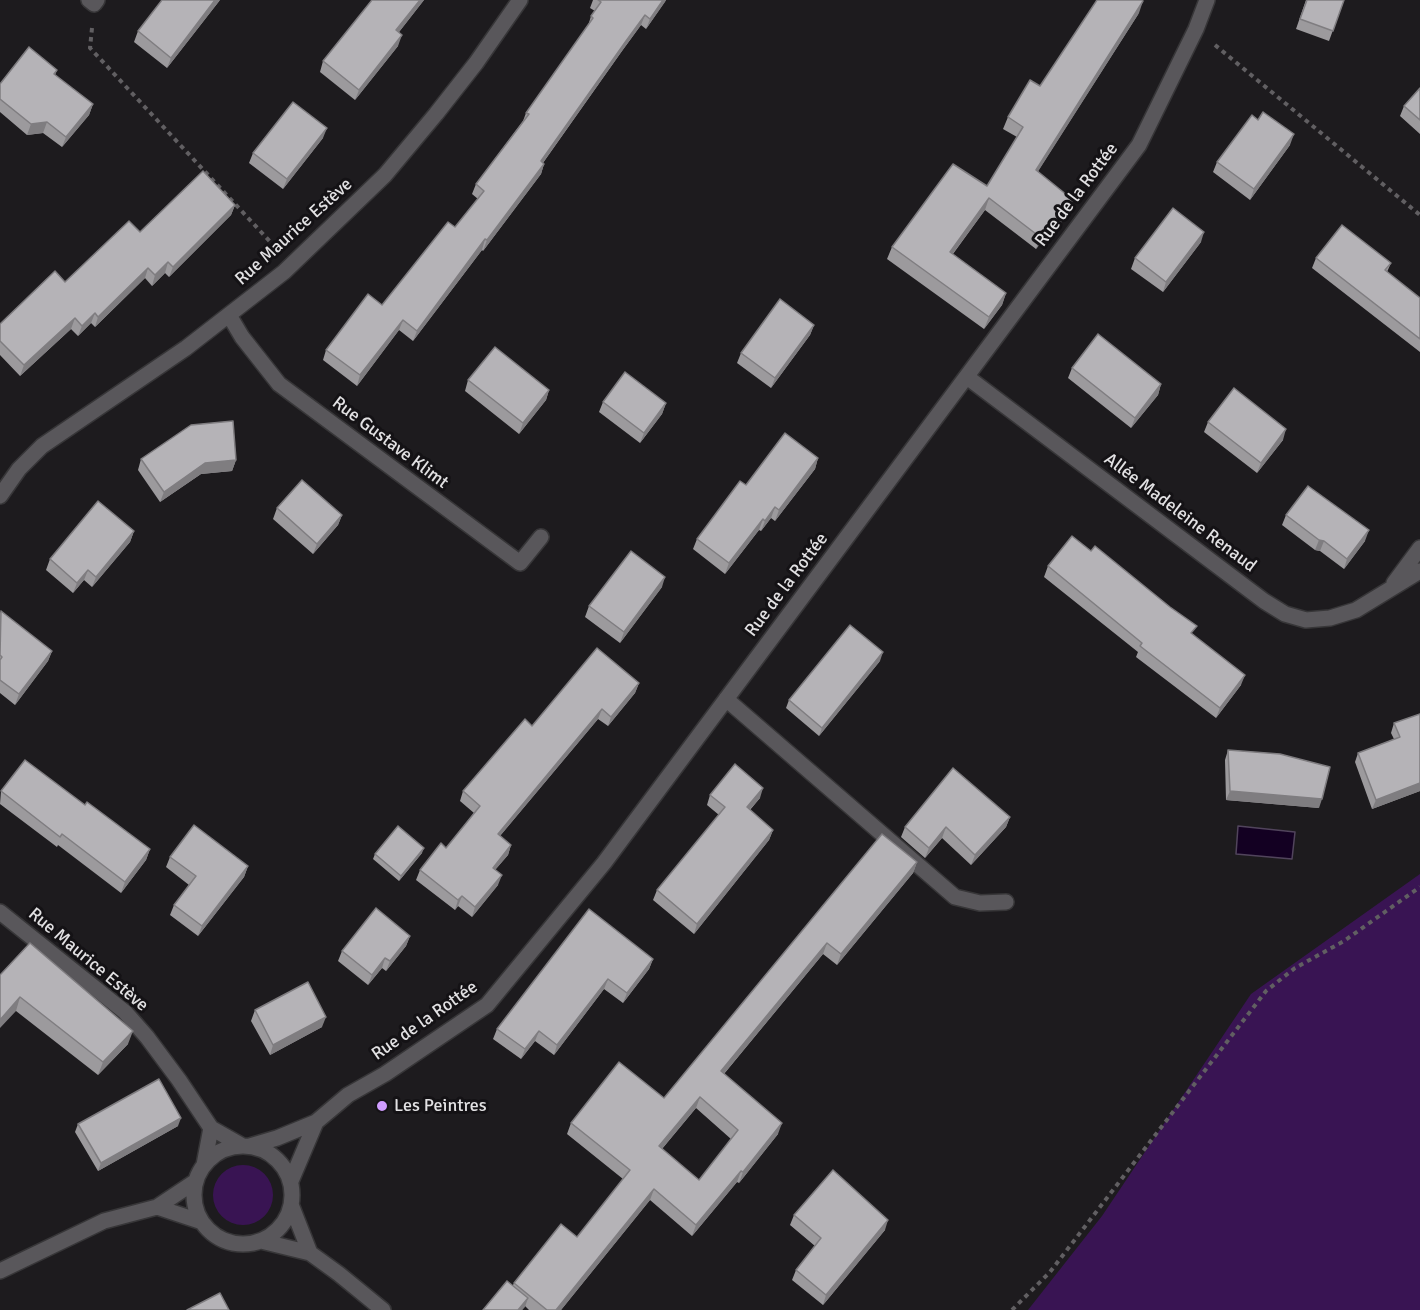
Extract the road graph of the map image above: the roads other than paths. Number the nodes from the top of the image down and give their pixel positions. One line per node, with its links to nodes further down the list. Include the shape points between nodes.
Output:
1 (520, 0): 3 (street, Rue Maurice Estève, via 476,63 384,175 284,272)
2 (1207, 0): 4 (street, Rue de la Rottée, via 1139,145)
3 (229, 315): 5 (street, Rue Maurice Estève, via 42,446); 6 (street, Rue Gustave Klimt, via 279,384 520,563)
4 (966, 377): 9 (street, Allée Madeleine Renaud, via 1285,614 1306,620 1330,618 1356,610); 10 (street, Rue de la Rottée)
5 (0, 496)
6 (541, 537)
7 (1420, 548): 9 (street, Allée Madeleine Renaud)
8 (1420, 571): 9 (street, Allée Madeleine Renaud)
9 (1386, 593)
10 (726, 699): 11 (street, via 955,897 980,903); 13 (street, Rue de la Rottée, via 604,863 487,1005 348,1095)
11 (1006, 902)
12 (0, 912): 14 (street, Rue Maurice Estève, via 125,1012)
13 (316, 1122): 15 (street, Rue de la Rottée); 17 (street, Rue de la Rottée)
14 (211, 1128): 15 (street, Rue Maurice Estève); 16 (street)
15 (245, 1146): 16 (street, via 227,1148); 17 (street, via 264,1149 276,1157)
16 (204, 1165): 18 (street)
17 (291, 1180): 20 (street)
18 (196, 1181): 19 (street); 21 (street, via 196,1210)
19 (157, 1207): 21 (street); 24 (street, via 104,1221)
20 (292, 1207): 22 (street, via 286,1221); 23 (street)
21 (202, 1222): 22 (street, via 228,1242)
22 (261, 1241): 23 (street)
23 (310, 1253): 25 (street)
24 (0, 1271)
25 (383, 1310)

